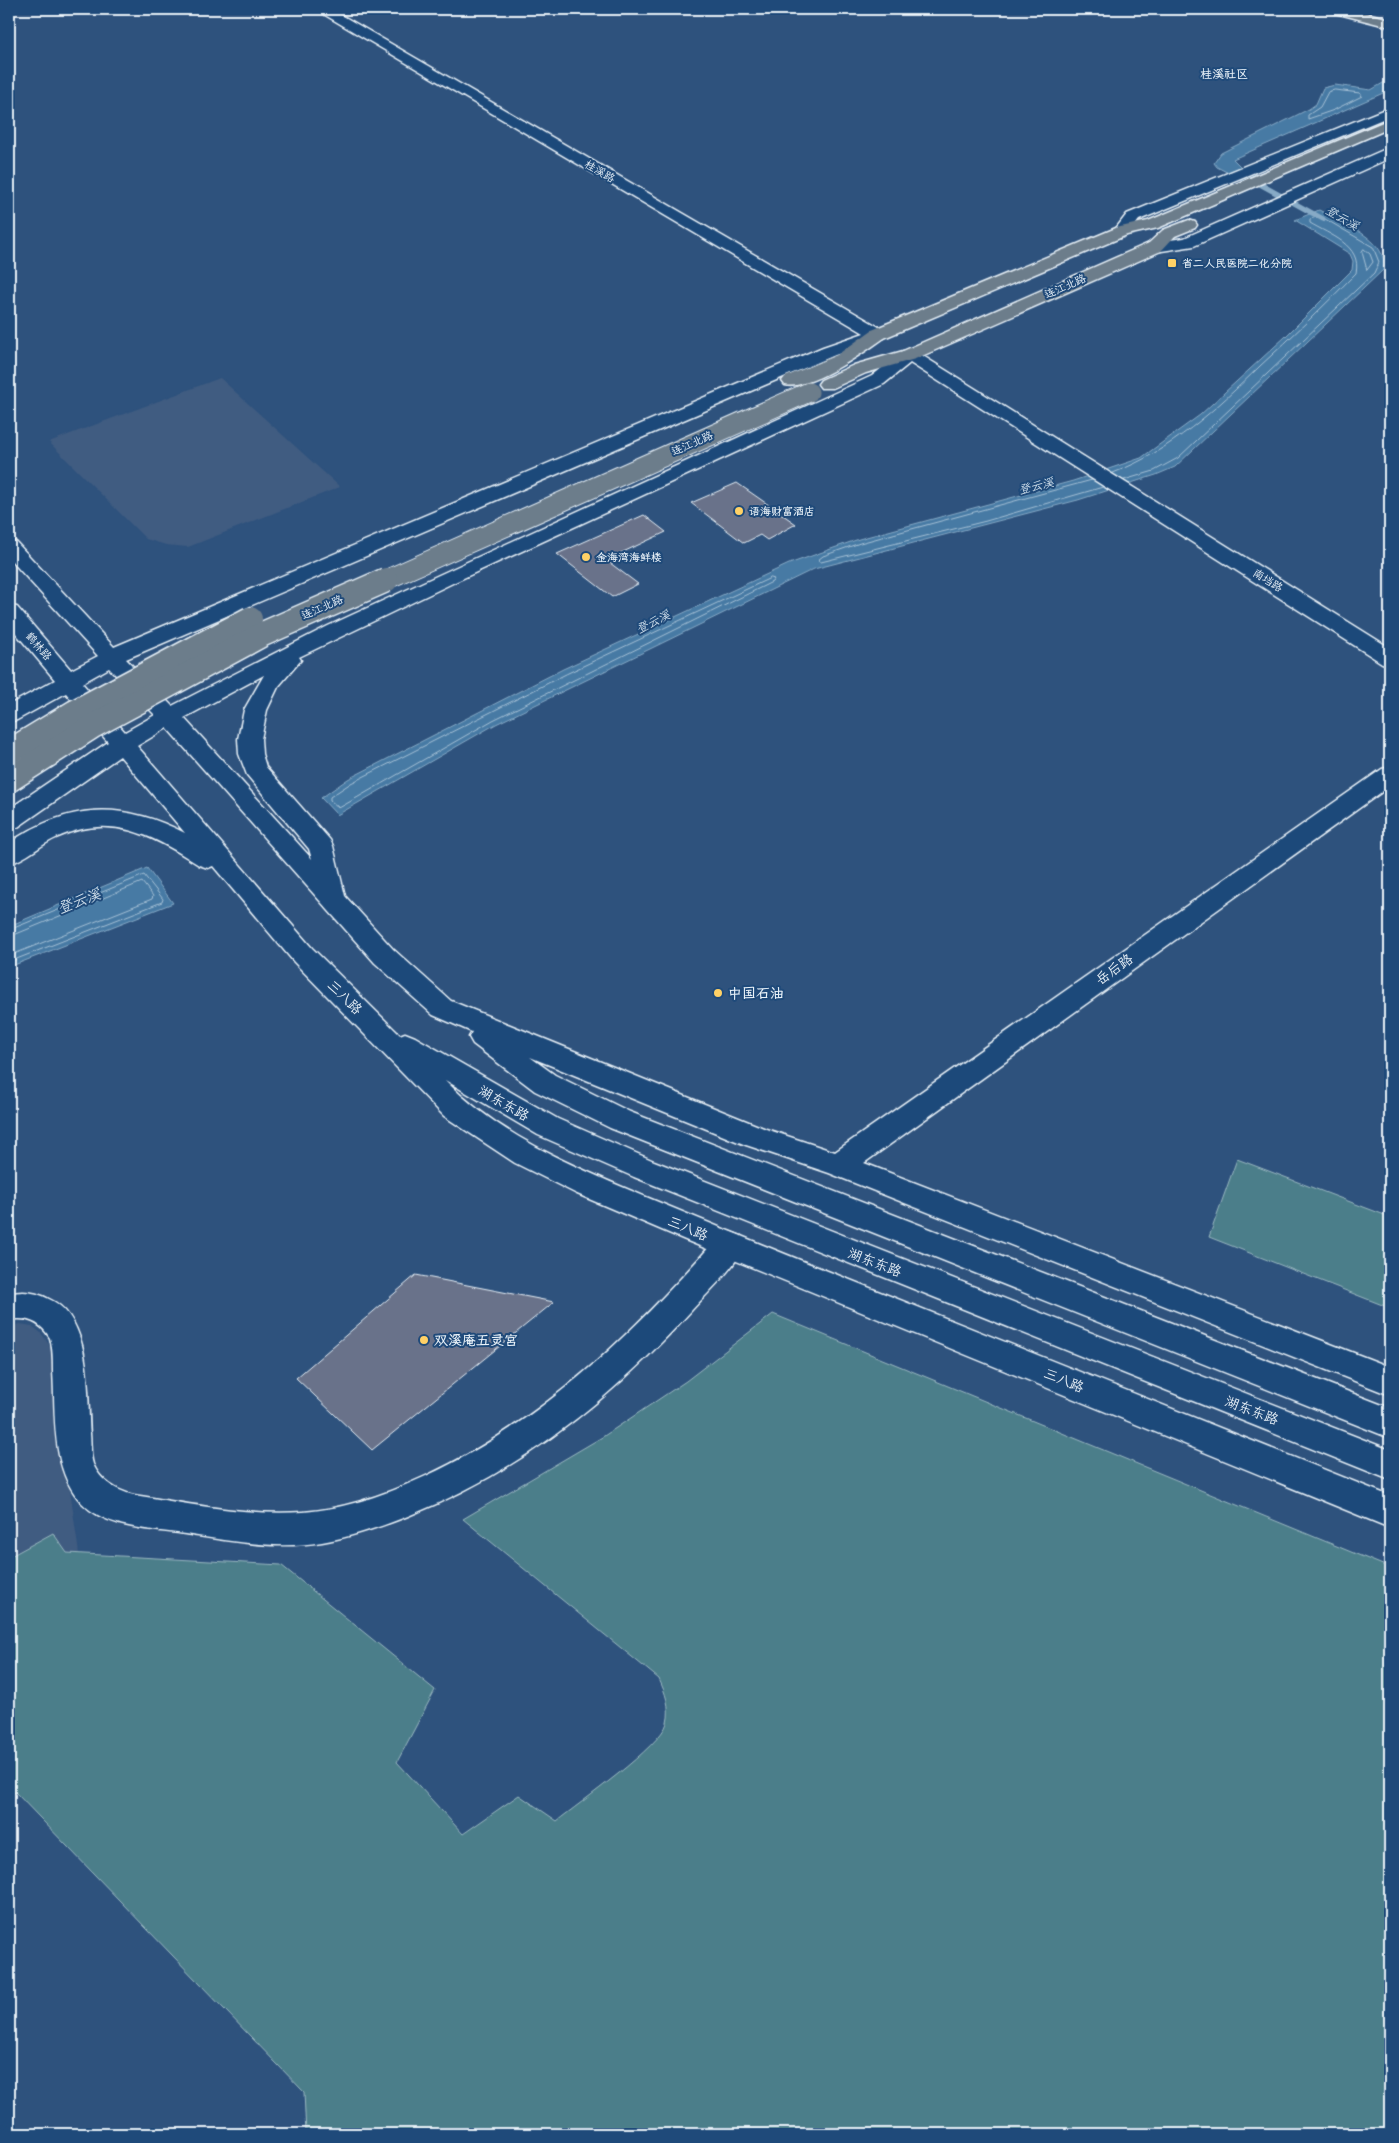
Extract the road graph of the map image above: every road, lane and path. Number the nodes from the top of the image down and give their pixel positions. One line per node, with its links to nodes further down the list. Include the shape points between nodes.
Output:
1 (322, 9): 12 (main road, 桂溪路)
2 (1336, 9): 5 (main road)
3 (1383, 9): 4 (main road)
4 (1390, 11)
5 (1390, 23)
6 (1390, 111): 10 (main road, via 1133,218)
7 (1390, 123): 10 (main road, 连江北路, via 1152,225)
8 (1390, 138): 11 (main road, 连江北路, via 1169,233)
9 (1390, 152): 11 (main road, via 1188,243)
10 (1122, 231): 12 (main road, 连江北路)
11 (1155, 247): 13 (main road, 连江北路)
12 (878, 334): 14 (main road, 连江北路); 18 (main road, via 829,351 334,559)
13 (909, 355): 14 (main road, 连江北路); 17 (main road, via 878,380); 19 (main road, 南垱路)
14 (800, 386): 24 (main road, 连江北路, bridge, via 247,621 75,712); 26 (main road, 连江北路, bridge, via 263,634 93,726)
15 (9, 546): 18 (main road)
16 (9, 612): 20 (main road, 鹤林路)
17 (315, 640): 22 (main road); 32 (main road, via 280,669 259,698 249,745 255,769 321,846)
18 (112, 656): 20 (main road); 22 (main road)
19 (1390, 658)
20 (69, 680): 21 (main road); 23 (main road, 鹤林路)
21 (9, 715)
22 (169, 716): 23 (main road); 32 (main road)
23 (123, 744): 28 (main road, via 51,788); 31 (main road, 三八路)
24 (9, 752)
25 (1390, 775): 35 (main road, 岳后路)
26 (9, 780)
27 (95, 818): 29 (main road, via 54,819); 30 (main road, via 70,822 50,830); 31 (main road, via 122,818 160,829 182,840)
28 (9, 821)
29 (9, 834)
30 (9, 855)
31 (242, 884): 34 (main road, 三八路, via 303,955)
32 (333, 899): 33 (main road, via 384,956)
33 (442, 1008): 35 (main road, via 756,1137); 39 (main road, via 545,1083 620,1120)
34 (376, 1027): 36 (main road, 三八路, via 454,1108 497,1138 585,1184); 40 (main road, 湖东东路, via 506,1105 644,1169)
35 (839, 1165): 38 (main road)
36 (730, 1245): 37 (main road, via 682,1302 633,1352 579,1400 528,1438 440,1486 376,1511 321,1526 246,1528 146,1513 104,1502 82,1481 76,1464 64,1331 46,1311 31,1305); 41 (main road, 三八路)
37 (9, 1307)
38 (1390, 1382)
39 (1390, 1423)
40 (1390, 1465)
41 (1390, 1512)

